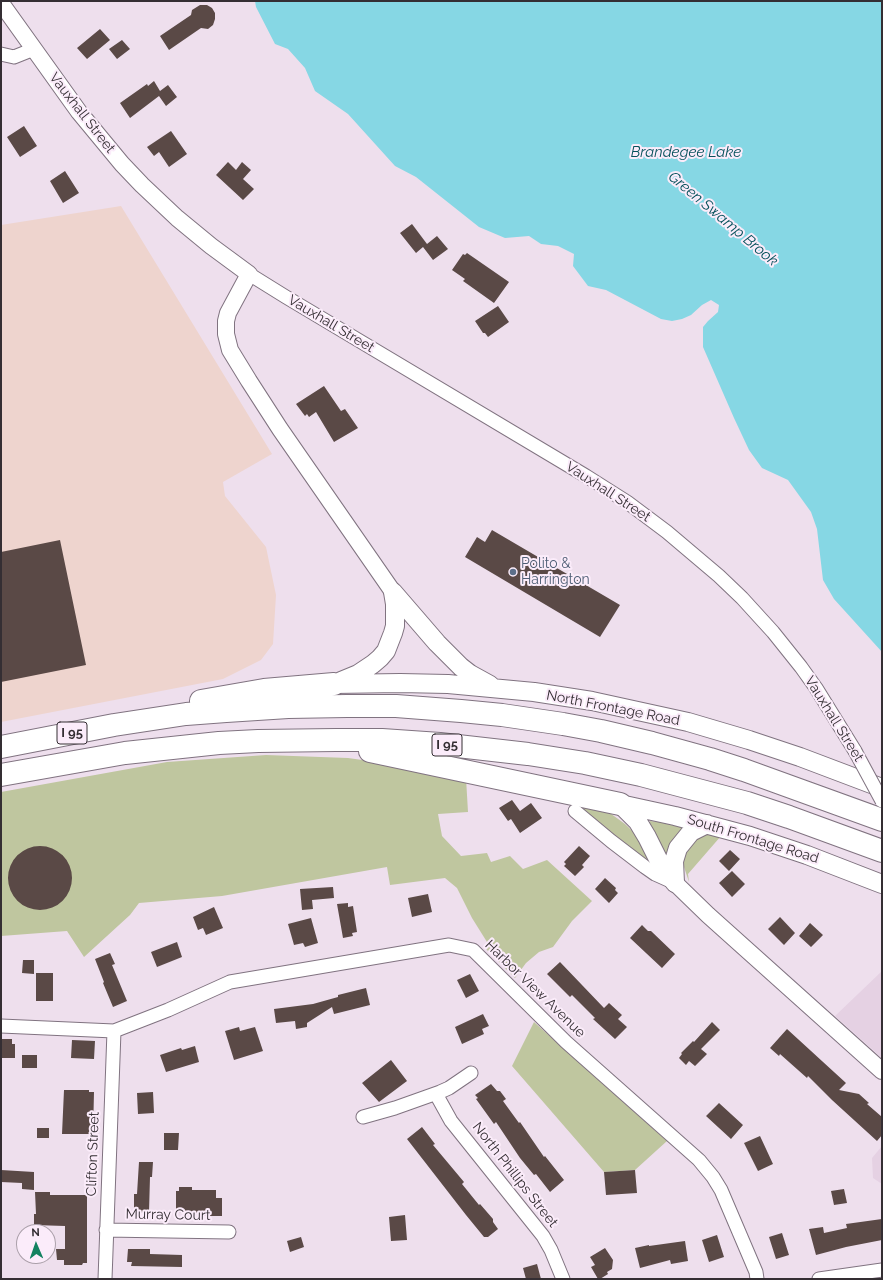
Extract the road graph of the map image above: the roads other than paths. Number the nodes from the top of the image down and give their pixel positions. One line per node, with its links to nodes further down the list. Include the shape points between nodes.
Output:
1 (1, 4): 2 (street, Vauxhall Street)
2 (34, 50): 3 (street, via 14,57); 4 (street, Vauxhall Street, via 103,143 137,180 188,227)
3 (1, 54)
4 (249, 274): 5 (street, via 228,313 226,334 230,350 284,435); 13 (street, Vauxhall Street, bridge, via 591,479 667,532 719,576 773,632 834,715)
5 (394, 592): 6 (main road, via 395,626 386,651 373,664); 7 (main road, via 437,643 462,667)
6 (334, 684): 7 (main road, North Frontage Road, via 417,683); 8 (highway, via 278,688 223,696 183,705)
7 (497, 688): 12 (main road, North Frontage Road, via 592,701 688,722 787,752)
8 (143, 720): 10 (highway, I 95); 16 (highway, I 95, via 261,708 364,706 461,711 542,720 619,734 697,755 786,784)
9 (318, 740): 11 (highway, I 95, via 240,742 165,748); 14 (highway); 18 (highway, I 95, via 396,741 470,747 614,769 747,803)
10 (1, 747)
11 (1, 775)
12 (882, 788)
13 (882, 801)
14 (620, 804): 17 (main road, South Frontage Road); 19 (main road, via 638,822 660,863)
15 (574, 811): 19 (street, via 645,867)
16 (882, 820)
17 (707, 824): 19 (main road, via 691,832 678,848 674,861); 20 (main road, South Frontage Road, via 780,845)
18 (882, 851)
19 (675, 883): 23 (street)
20 (882, 884)
21 (1, 1026): 22 (street)
22 (114, 1031): 27 (street, Clifton Street); 32 (street, Harbor View Avenue, via 230,982 449,945 474,950 566,1042 699,1160 721,1190)
23 (882, 1071)
24 (471, 1073): 25 (street)
25 (436, 1094): 26 (street); 31 (street, North Phillips Street, via 451,1121 543,1236)
26 (363, 1117)
27 (106, 1230): 28 (street, Murray Court); 30 (street, Clifton Street)
28 (229, 1232)
29 (882, 1270): 33 (street)
30 (105, 1279)
31 (562, 1279)
32 (757, 1279)
33 (819, 1279)

